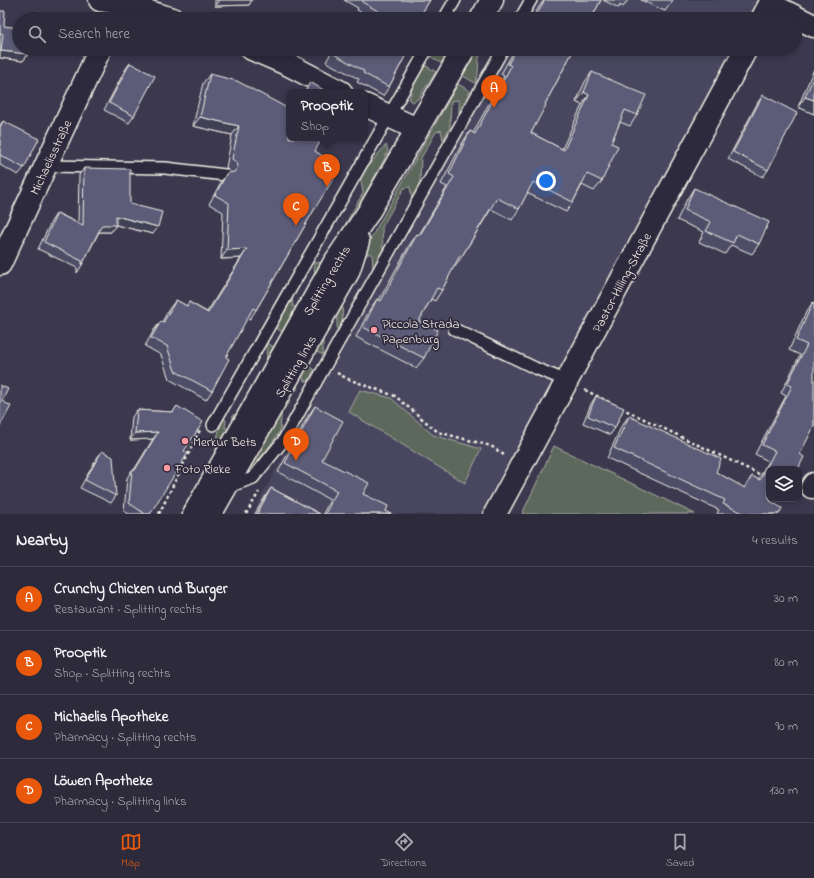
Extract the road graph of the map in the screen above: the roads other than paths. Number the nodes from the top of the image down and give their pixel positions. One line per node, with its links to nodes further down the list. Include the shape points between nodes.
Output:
1 (100, 0): 5 (street)
2 (455, 0): 7 (lane)
3 (492, 0): 8 (street)
4 (531, 0): 9 (lane)
5 (120, 7): 6 (street)
6 (142, 12)
7 (448, 12)
8 (485, 12)
9 (524, 12)
10 (802, 22): 11 (street)
11 (814, 26)
12 (97, 56): 22 (street, Michaelisstraße)
13 (268, 56): 18 (street)
14 (423, 56): 20 (lane)
15 (460, 56): 21 (street, Splitting rechts)
16 (499, 56): 29 (lane, via 283,441 253,478)
17 (742, 56): 27 (street, Pastor-Hilling-Straße)
18 (335, 89)
19 (368, 106): 20 (street)
20 (389, 117): 21 (street); 28 (lane)
21 (417, 129): 24 (street, Splitting rechts)
22 (46, 166): 23 (lane, via 165,168); 25 (street, Michaelisstraße)
23 (225, 175)
24 (368, 213): 29 (street, Splitting links, via 348,272); 30 (street, Splitting rechts, via 333,265)
25 (0, 264)
26 (454, 328): 27 (lane)
27 (567, 381): 32 (street, Pastor-Hilling-Straße)
28 (213, 425)
29 (226, 488): 31 (street, Splitting links)
30 (194, 514)
31 (211, 514)
32 (495, 514)

